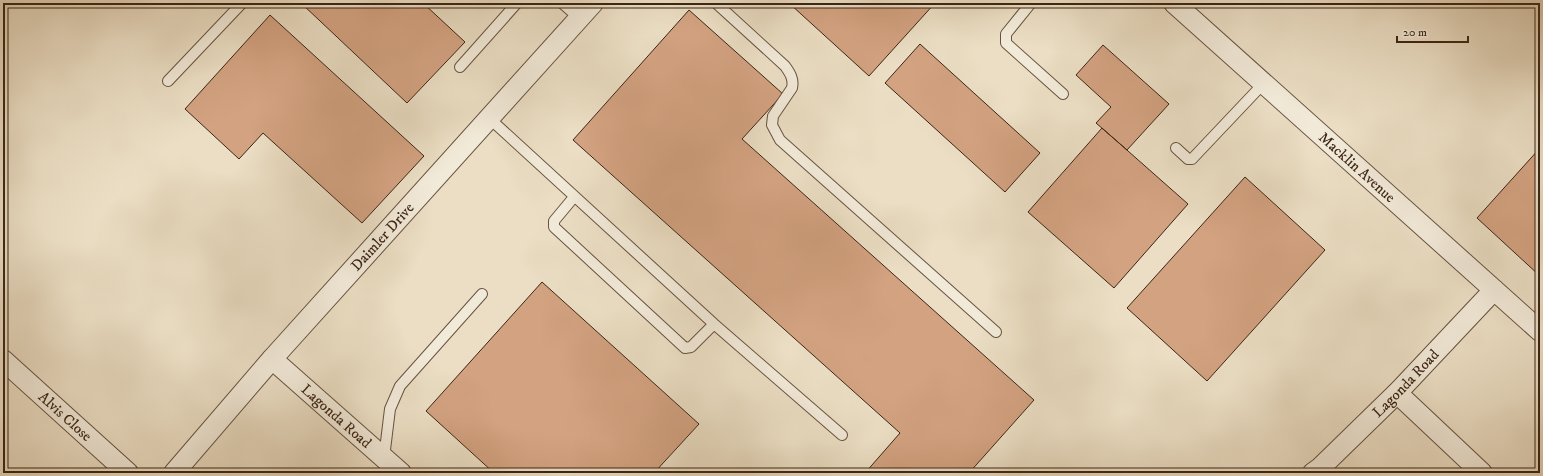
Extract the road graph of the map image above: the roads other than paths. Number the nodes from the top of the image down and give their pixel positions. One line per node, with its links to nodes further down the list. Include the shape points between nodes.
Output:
1 (242, 3): 10 (lane)
2 (517, 3): 9 (lane)
3 (562, 3): 8 (lane)
4 (592, 3): 8 (street, Daimler Drive)
5 (716, 3): 20 (lane, via 785,66 792,76 792,88 773,116 772,125 780,140)
6 (1031, 3): 12 (lane, via 1006,34 1006,43)
7 (1174, 3): 11 (street, Macklin Avenue)
8 (579, 18): 13 (street, Daimler Drive)
9 (460, 67)
10 (168, 81)
11 (1263, 84): 14 (lane, via 1192,159 1188,159); 16 (street, Macklin Avenue)
12 (1062, 94)
13 (489, 118): 15 (lane); 21 (street, Daimler Drive)
14 (1176, 148)
15 (574, 198): 18 (lane); 18 (lane, via 554,221 554,227 685,348 691,347)
16 (1494, 290): 19 (street, Macklin Avenue); 23 (street, Lagonda Road)
17 (482, 294): 25 (lane, via 400,386 390,409)
18 (714, 324): 24 (lane)
19 (1540, 331)
20 (996, 332)
21 (272, 359): 25 (street, Lagonda Road); 27 (street, Daimler Drive)
22 (3, 360): 26 (street, Alvis Close)
23 (1398, 392): 29 (street, Lagonda Road); 30 (street)
24 (842, 435)
25 (384, 458): 28 (street, Lagonda Road)
26 (128, 473)
27 (174, 473)
28 (401, 473)
29 (1313, 473)
30 (1482, 473)

